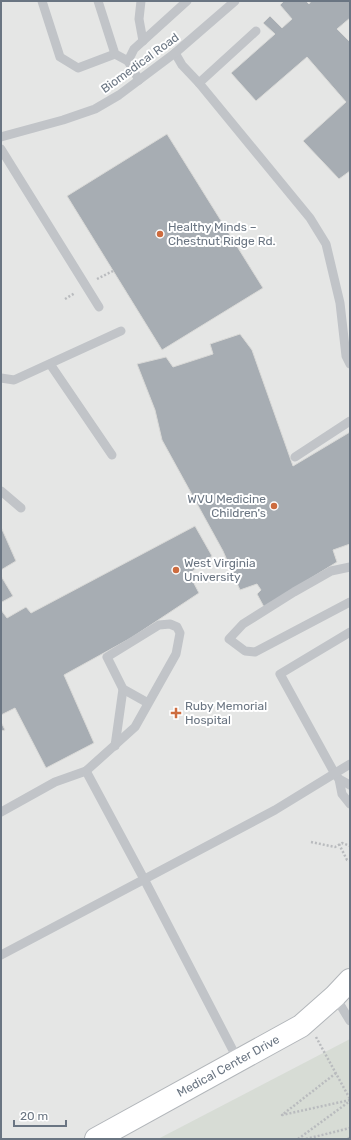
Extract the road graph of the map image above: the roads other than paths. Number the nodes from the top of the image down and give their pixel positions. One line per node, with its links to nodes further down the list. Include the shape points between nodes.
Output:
1 (42, 1): 8 (lane, via 60,57 78,68)
2 (98, 1): 8 (lane)
3 (141, 1): 7 (lane, via 139,19)
4 (187, 1): 7 (lane)
5 (235, 1): 9 (lane, Biomedical Road)
6 (256, 31): 12 (lane)
7 (143, 41): 10 (lane, via 134,49)
8 (115, 54): 10 (lane)
9 (175, 54): 11 (lane, Biomedical Road); 12 (lane)
10 (128, 61): 11 (lane)
11 (139, 80): 13 (lane, Biomedical Road, via 119,95 94,108 48,125)
12 (199, 83): 18 (lane, via 310,218 326,244 340,303 346,356)
13 (1, 137)
14 (1, 149): 15 (lane)
15 (99, 308)
16 (121, 331): 17 (lane)
17 (50, 364): 19 (lane, via 14,380); 21 (lane)
18 (350, 364)
19 (1, 378)
20 (350, 421): 22 (lane)
21 (112, 455)
22 (295, 457)
23 (1, 491): 24 (lane)
24 (21, 508)
25 (350, 567): 26 (lane, via 331,571 294,592 243,624 229,638 245,651 255,652)
26 (350, 602)
27 (350, 632): 33 (lane, via 280,674)
28 (123, 689): 29 (lane); 29 (lane, via 107,657 159,625 170,624 177,627 180,633 176,654); 30 (lane)
29 (148, 702): 30 (lane, via 135,727)
30 (116, 746): 32 (lane)
31 (350, 764): 33 (lane)
32 (86, 771): 36 (lane, via 55,782); 37 (lane)
33 (337, 776): 34 (lane); 35 (lane, via 342,794); 37 (lane)
34 (350, 785)
35 (350, 804)
36 (1, 812)
37 (144, 879): 38 (lane); 42 (lane)
38 (1, 955)
39 (350, 980): 40 (street, Medical Center Drive)
40 (335, 996): 41 (lane); 42 (street, Medical Center Drive, via 301,1026)
41 (350, 1021)
42 (238, 1062): 43 (street, Medical Center Drive)
43 (96, 1139)

